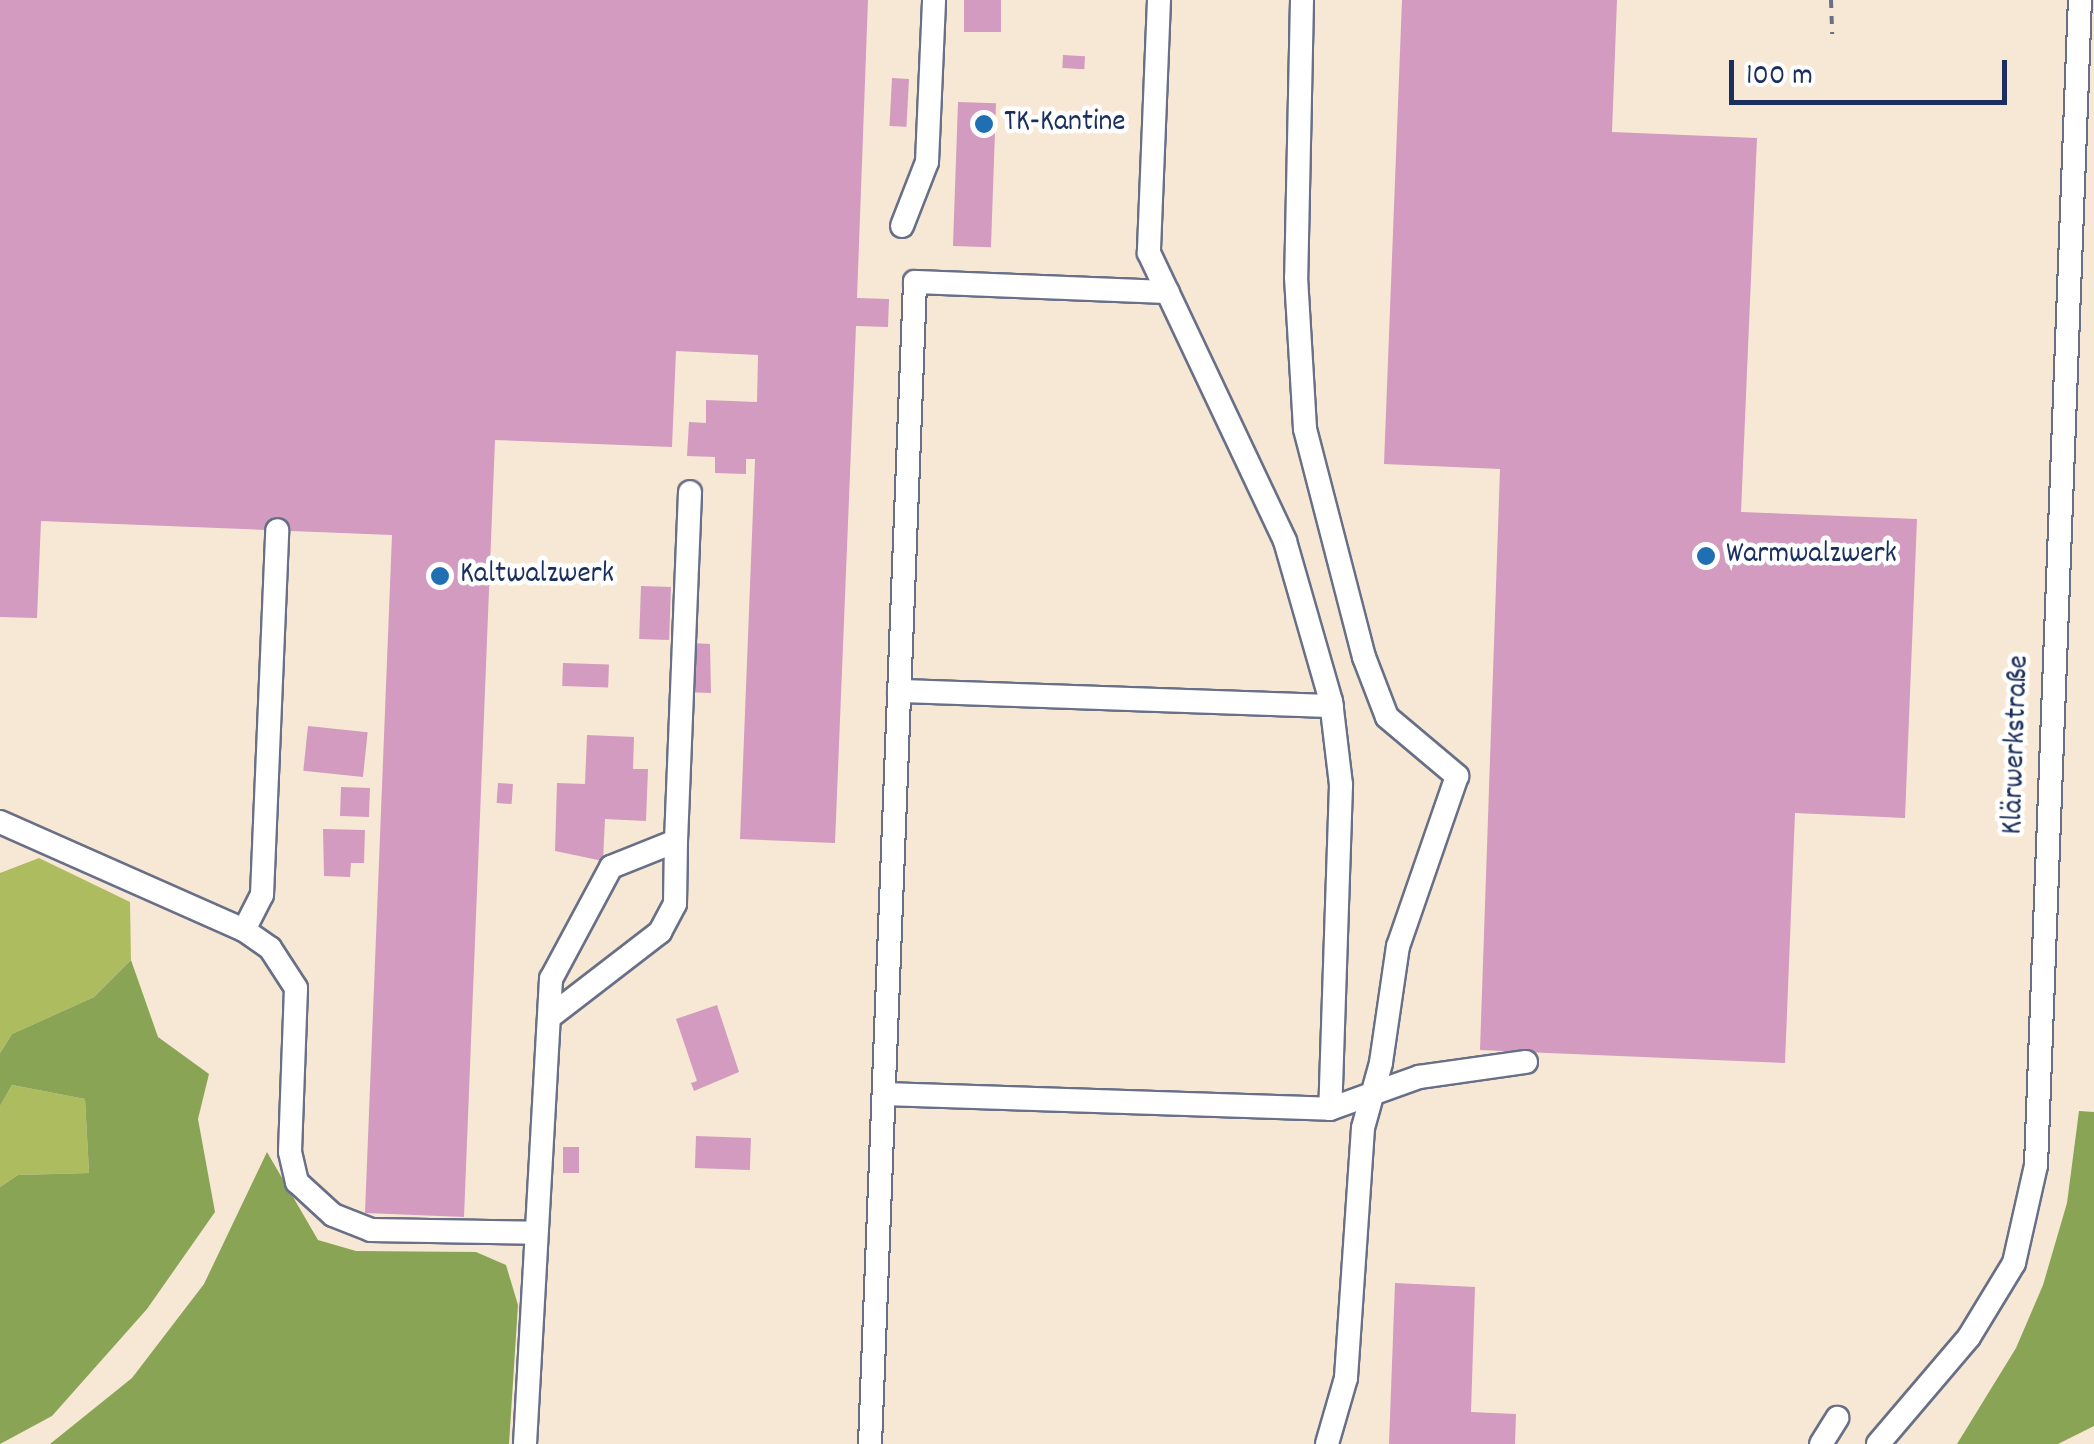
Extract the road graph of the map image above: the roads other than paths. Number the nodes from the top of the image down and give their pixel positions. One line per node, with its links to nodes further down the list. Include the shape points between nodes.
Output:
1 (934, 0): 5 (street, via 927,162)
2 (1159, 0): 6 (street, via 1149,253)
3 (1302, 0): 17 (street, via 1296,277 1305,428 1364,657 1387,717 1457,776 1398,946)
4 (2080, 0): 25 (street, Klärwerkstraße, via 2062,332 2036,1165 2014,1263 1969,1337)
5 (902, 226)
6 (1168, 292): 9 (street, via 915,282); 10 (street, via 1286,541)
7 (690, 492): 12 (street)
8 (277, 530): 13 (street, via 262,895)
9 (899, 691): 10 (street); 16 (street)
10 (1332, 706): 18 (street, via 1340,785)
11 (0, 822): 13 (street)
12 (676, 842): 14 (street, via 675,904 660,932); 14 (street, via 611,867 551,979)
13 (244, 930): 19 (street, via 270,948 296,988 290,1152 297,1182 333,1215 370,1230)
14 (551, 1016): 19 (street)
15 (1526, 1062): 17 (street, via 1494,1062)
16 (884, 1094): 18 (street); 22 (street)
17 (1373, 1094): 18 (street); 23 (street, via 1364,1128 1346,1378)
18 (1330, 1109)
19 (536, 1233): 21 (street)
20 (1837, 1418): 24 (street)
21 (525, 1444)
22 (870, 1444)
23 (1327, 1444)
24 (1821, 1444)
25 (1878, 1444)

